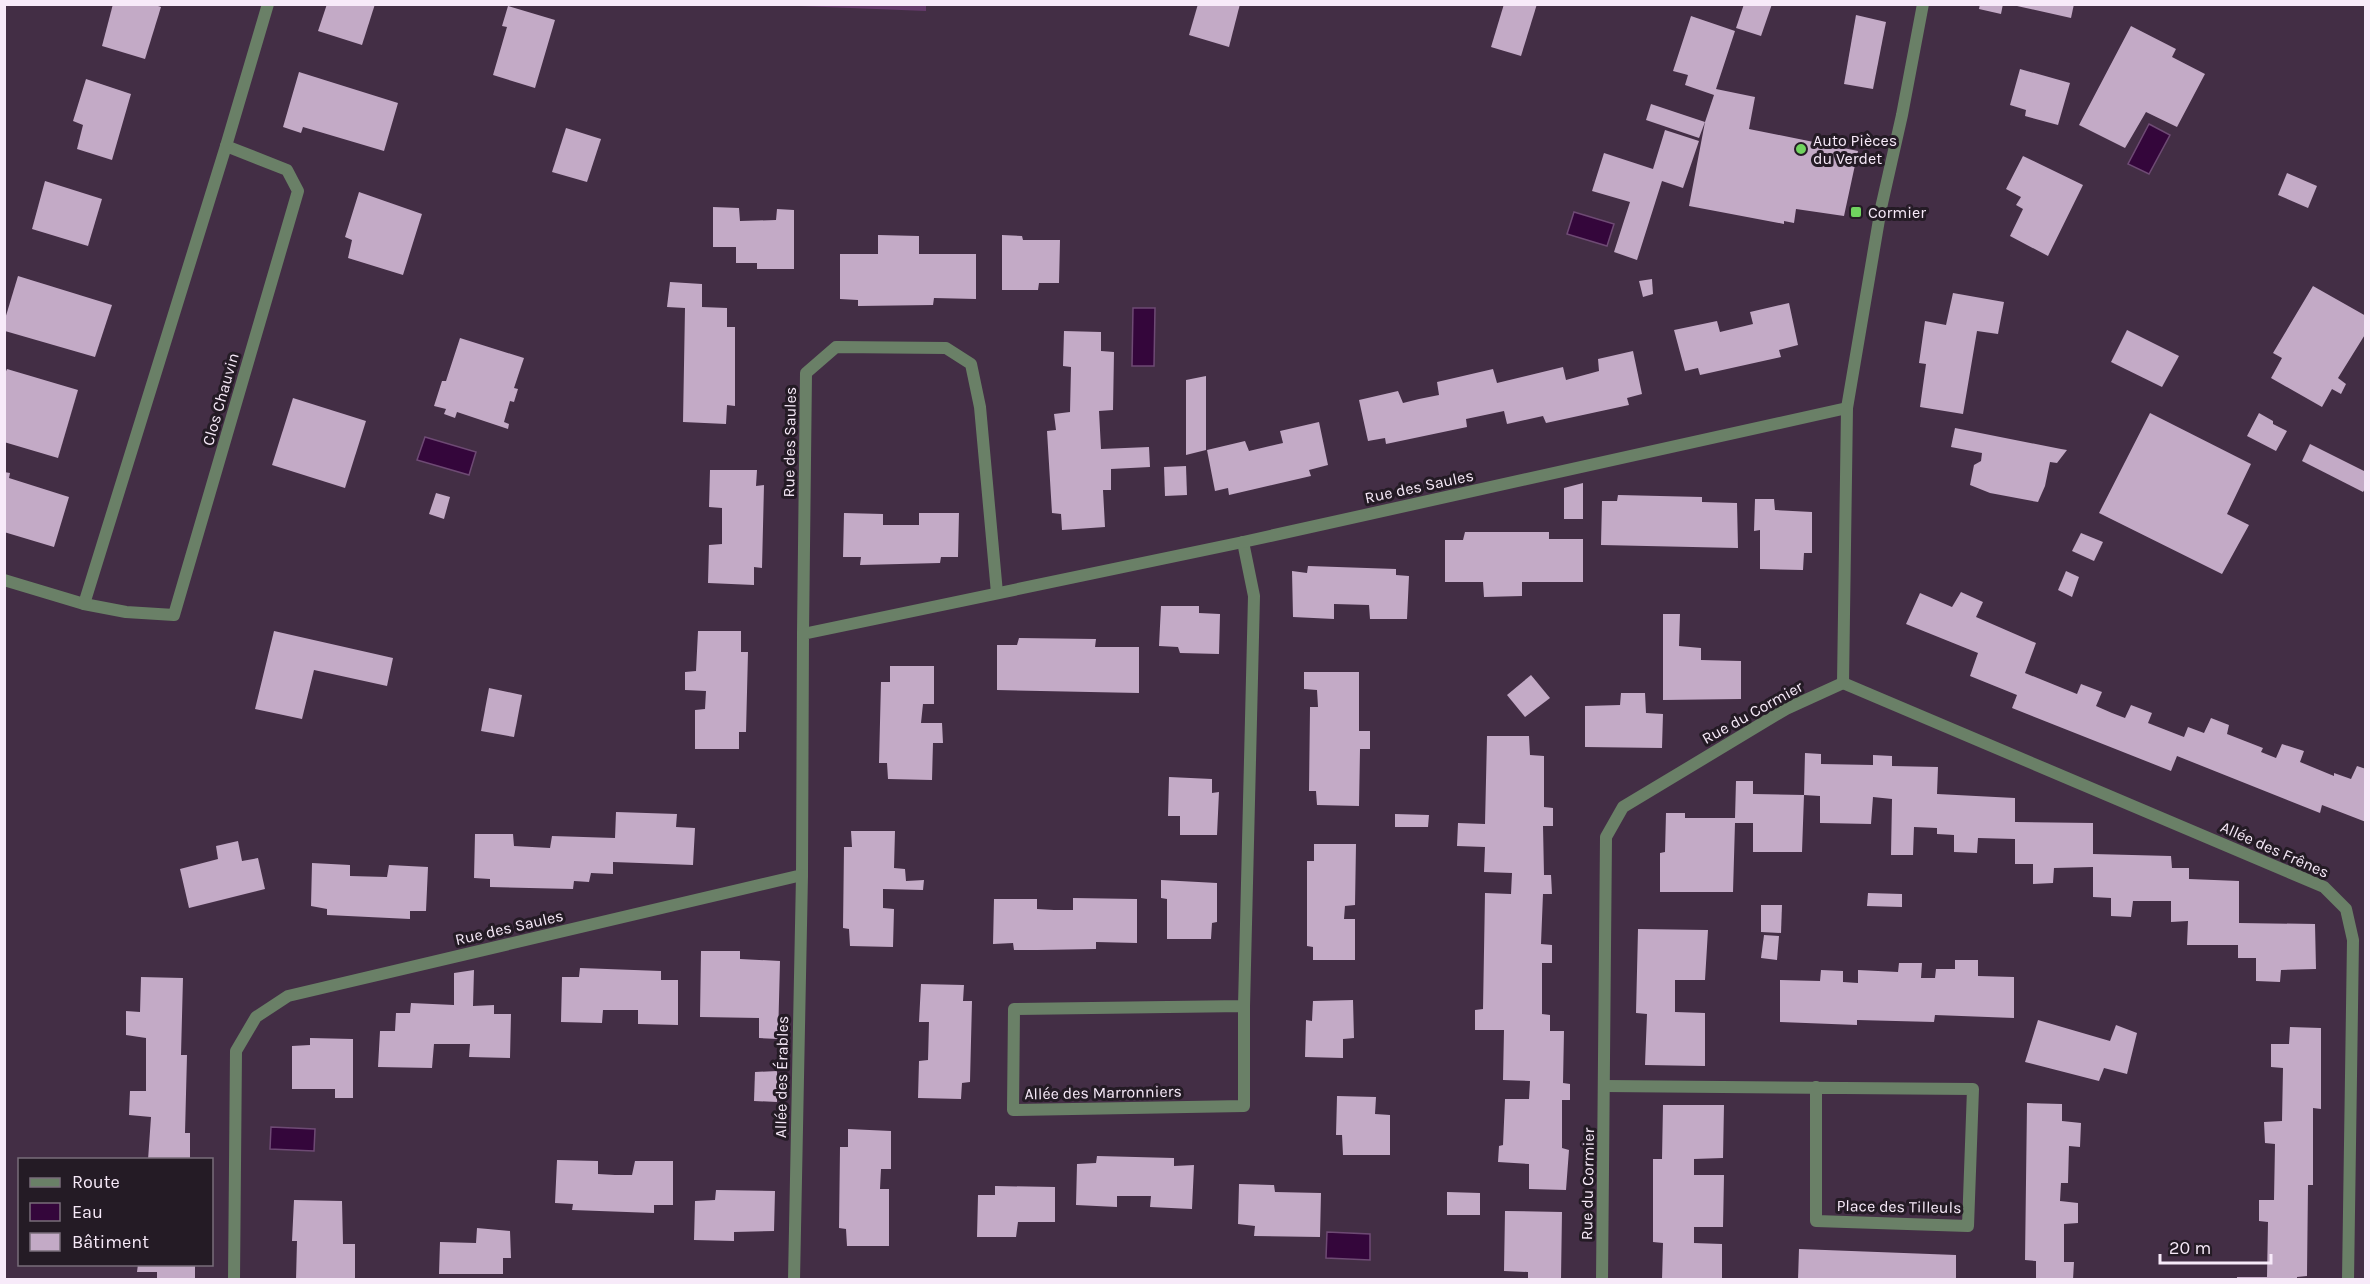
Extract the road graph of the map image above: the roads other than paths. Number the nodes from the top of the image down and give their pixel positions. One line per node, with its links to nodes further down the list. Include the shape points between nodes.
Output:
1 (268, 4): 3 (street)
2 (1923, 4): 4 (street, via 1881,208)
3 (226, 146): 8 (street); 8 (street, Clos Chauvin, via 287,170 298,191 174,615)
4 (1847, 408): 5 (street, Rue des Saules); 10 (street)
5 (1243, 542): 7 (street, Rue des Saules); 12 (street, Allée des Marronniers, via 1254,596)
6 (4, 580): 8 (street, Clos Chauvin)
7 (997, 593): 9 (street, Rue des Saules); 9 (street, Rue des Saules, via 981,406 971,364 946,348 836,347 806,373)
8 (84, 604)
9 (804, 634): 11 (street, Rue des Saules)
10 (1843, 683): 13 (street, Rue du Cormier, via 1786,709 1623,807 1606,837); 18 (street, Allée des Frênes, via 2324,887 2346,909 2353,940)
11 (802, 875): 15 (street, Rue des Saules, via 288,996 256,1017 236,1051); 16 (street, Allée des Érables)
12 (1244, 1006): 12 (street, Allée des Marronniers, via 1014,1009 1013,1110 1244,1106)
13 (1605, 1086): 14 (street, Place des Tilleuls); 17 (street, Rue du Cormier)
14 (1816, 1087): 14 (street, Place des Tilleuls, via 1816,1221 1968,1226 1973,1089)
15 (234, 1280)
16 (794, 1280)
17 (1602, 1280)
18 (2348, 1280)

